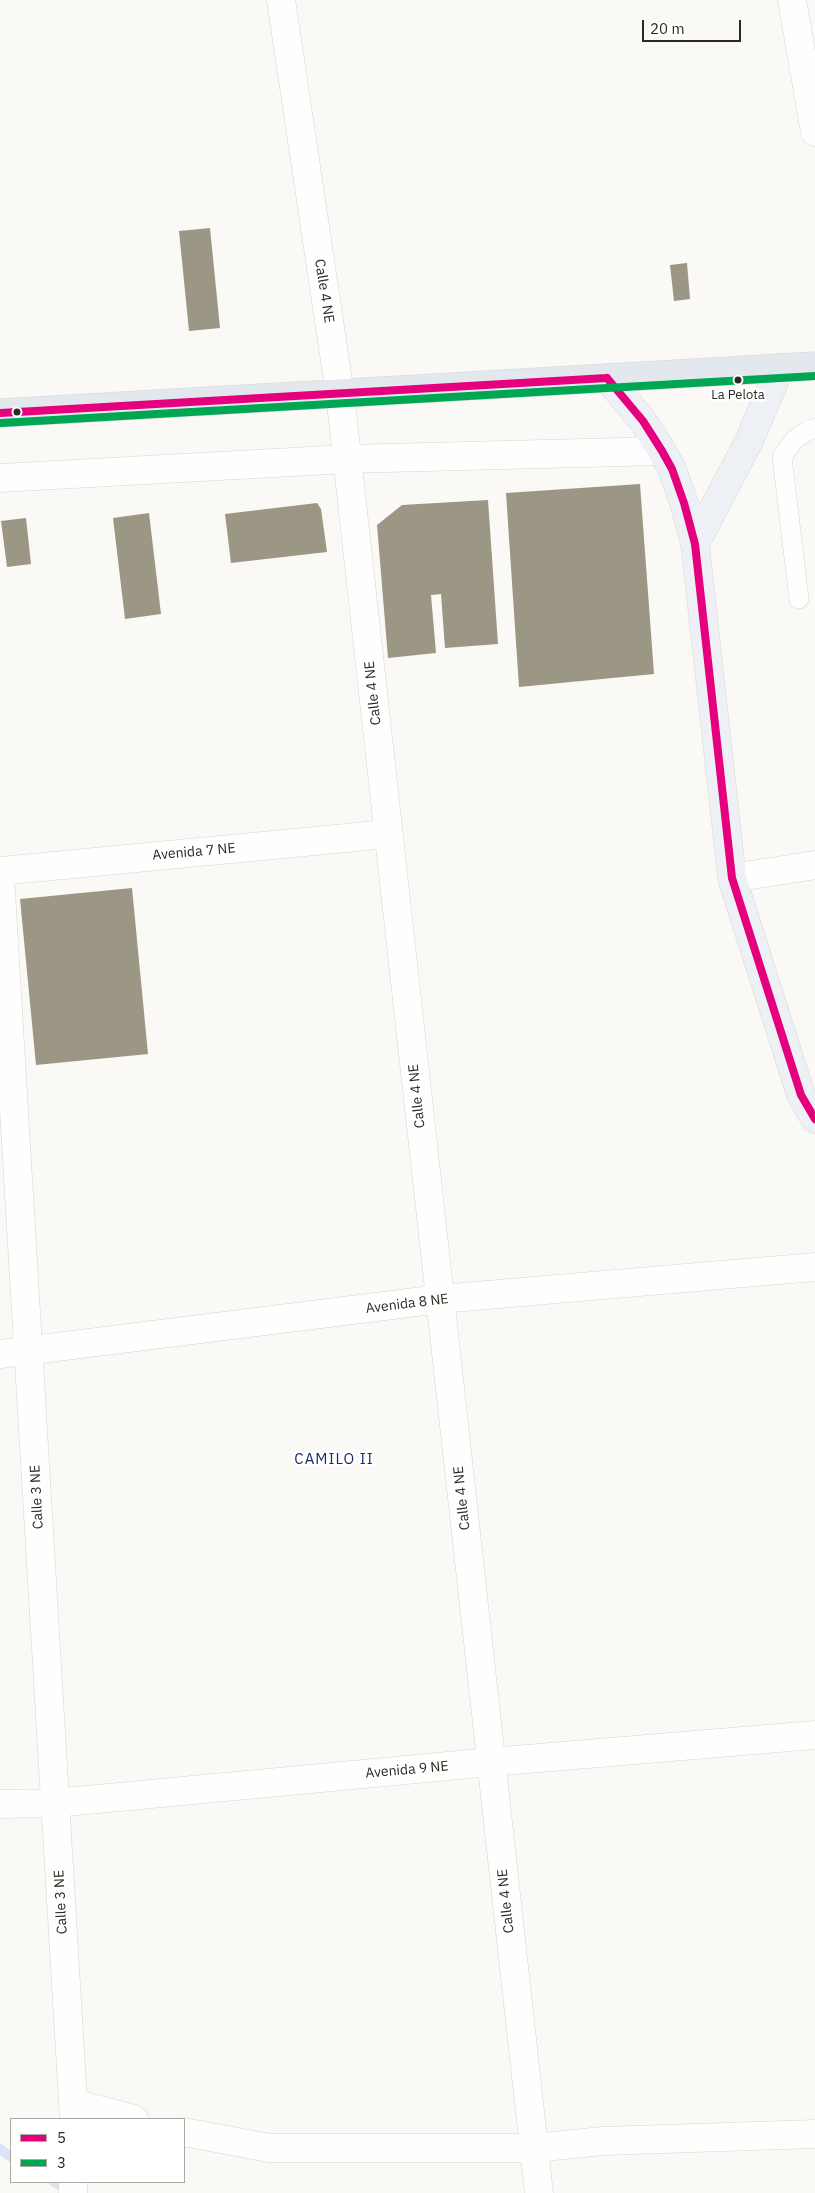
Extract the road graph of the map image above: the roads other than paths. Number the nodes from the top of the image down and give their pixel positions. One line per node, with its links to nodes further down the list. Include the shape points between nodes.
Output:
1 (281, 0): 7 (street, Calle 4 NE)
2 (792, 0): 3 (street)
3 (815, 132)
4 (815, 366): 5 (highway)
5 (780, 368): 6 (highway); 13 (main road, via 749,441)
6 (607, 378): 7 (highway); 10 (main road, via 643,421)
7 (340, 394): 8 (highway); 11 (street, Calle 4 NE)
8 (0, 413)
9 (815, 428): 14 (lane, via 794,440 782,457)
10 (662, 451): 11 (street); 13 (main road, via 678,486)
11 (347, 459): 12 (street); 15 (street, Calle 4 NE)
12 (0, 478)
13 (695, 544): 19 (main road)
14 (799, 598)
15 (388, 834): 17 (street, Avenida 7 NE); 22 (street, Calle 4 NE)
16 (815, 865): 19 (street)
17 (0, 871)
18 (0, 876): 23 (street, Calle 3 NE)
19 (732, 878): 20 (main road, via 801,1095)
20 (815, 1119)
21 (815, 1267): 22 (street, Avenida 8 NE)
22 (440, 1299): 23 (street, Avenida 8 NE); 26 (street, Calle 4 NE)
23 (28, 1352): 24 (street, Avenida 8 NE); 27 (street, Calle 3 NE)
24 (0, 1354)
25 (815, 1735): 26 (street, Avenida 9 NE)
26 (491, 1762): 27 (street, Avenida 9 NE); 33 (street, Calle 4 NE)
27 (55, 1803): 28 (street, Avenida 9 NE); 29 (street, Calle 3 NE)
28 (0, 1804)
29 (73, 2111): 30 (street)
30 (126, 2118)
31 (185, 2132): 33 (street, via 269,2148)
32 (815, 2134): 33 (street, via 603,2141)
33 (534, 2148): 34 (street, Calle 4 NE)
34 (539, 2193)

